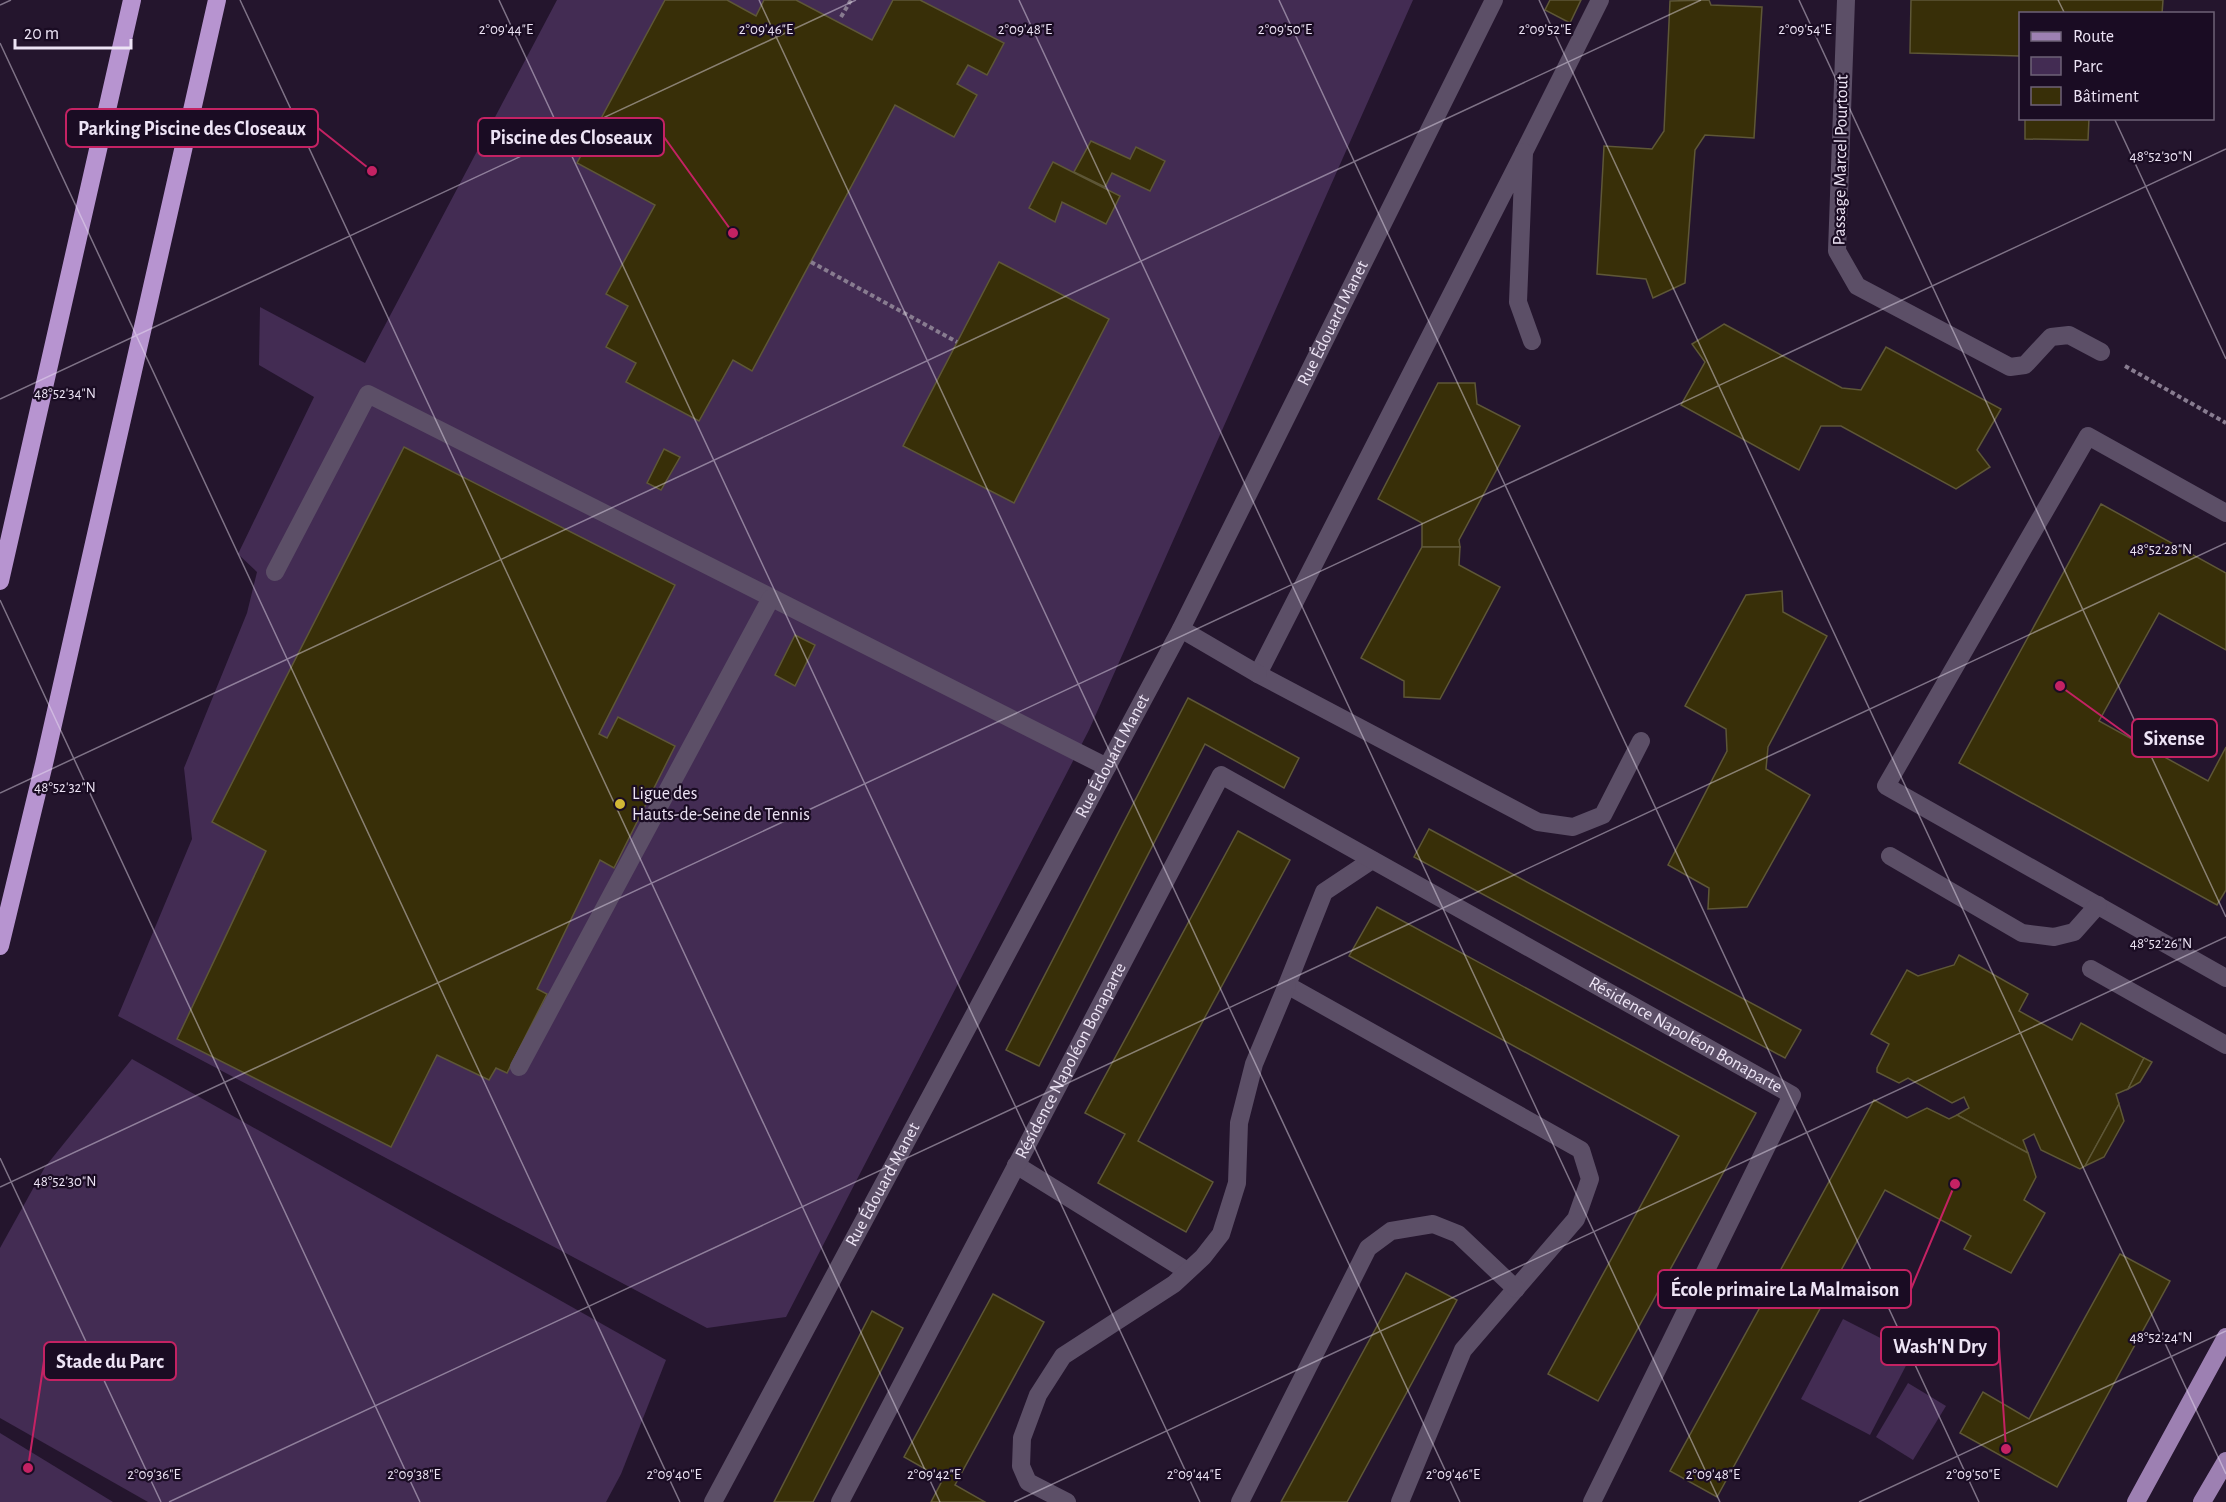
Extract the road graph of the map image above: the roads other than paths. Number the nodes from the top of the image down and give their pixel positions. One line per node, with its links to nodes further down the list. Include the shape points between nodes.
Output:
1 (132, 0): 11 (highway)
2 (217, 0): 20 (highway)
3 (1494, 0): 13 (street, Rue Édouard Manet)
4 (1600, 0): 6 (street)
5 (1846, 0): 8 (street, Passage Marcel Pourtout, via 1837,251 1857,286 2010,367 2025,365 2051,337 2069,335)
6 (1524, 152): 7 (street, via 1518,302); 14 (street)
7 (1532, 341)
8 (2101, 352)
9 (2226, 513): 19 (street, via 2088,436 1886,786)
10 (274, 572): 12 (street, via 368,394)
11 (0, 581)
12 (771, 598): 16 (street); 25 (street)
13 (1181, 629): 14 (street); 16 (street, Rue Édouard Manet)
14 (1258, 674): 15 (street, via 1538,822 1573,827 1603,815)
15 (1641, 741)
16 (1107, 766): 31 (street, Rue Édouard Manet)
17 (1890, 856): 19 (street, via 2022,933 2054,937 2074,932)
18 (1372, 860): 23 (street, via 1324,892); 26 (street, Résidence Napoléon Bonaparte, via 1221,775); 36 (street, Résidence Napoléon Bonaparte, via 1792,1095)
19 (2098, 905): 22 (street)
20 (0, 946)
21 (2091, 969): 24 (street)
22 (2226, 978)
23 (1287, 985): 27 (street, via 1254,1064 1241,1113 1237,1183 1221,1234); 28 (street, via 1581,1150 1590,1179 1576,1219)
24 (2226, 1045)
25 (519, 1067)
26 (1016, 1166): 27 (street); 32 (street, Résidence Napoléon Bonaparte)
27 (1187, 1272): 33 (street, via 1064,1356 1038,1395 1022,1438 1021,1466 1028,1482)
28 (1516, 1289): 34 (street, via 1458,1234 1433,1224 1391,1231 1368,1248); 35 (street, via 1463,1350)
29 (2226, 1337): 37 (main road)
30 (2226, 1461): 38 (main road)
31 (713, 1502)
32 (840, 1502)
33 (1067, 1502)
34 (1240, 1502)
35 (1400, 1502)
36 (1592, 1502)
37 (2136, 1502)
38 (2202, 1502)

